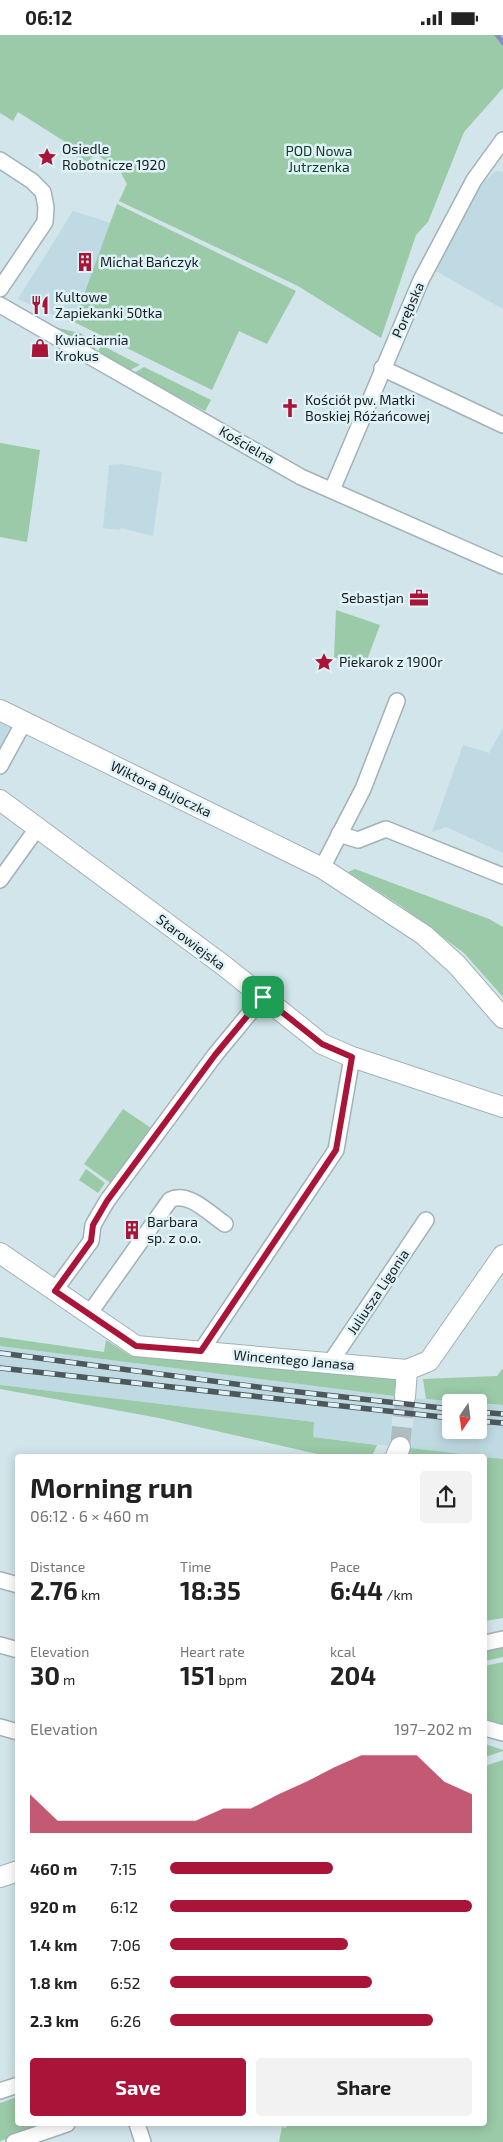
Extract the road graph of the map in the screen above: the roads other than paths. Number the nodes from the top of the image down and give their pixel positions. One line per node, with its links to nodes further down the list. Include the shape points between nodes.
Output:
1 (503, 140): 5 (street, Porębska, via 474,180 421,280)
2 (0, 160): 3 (street, via 43,192 46,207 45,222)
3 (0, 289)
4 (0, 305): 7 (street, Kościelna, via 301,477)
5 (382, 368): 6 (street); 7 (street, Porębska)
6 (503, 425)
7 (332, 490): 8 (street, Kościelna)
8 (503, 566)
9 (397, 701): 15 (street, via 374,765)
10 (0, 709): 11 (street, Wiktora Bujoczka)
11 (24, 722): 12 (street); 16 (street, Wiktora Bujoczka)
12 (0, 766)
13 (0, 800): 14 (street, Starowiejska)
14 (38, 827): 18 (street); 19 (street, Starowiejska)
15 (339, 834): 16 (street); 17 (street, via 358,840 386,829)
16 (322, 868): 20 (street, Wiktora Bujoczka, via 424,935 457,965)
17 (503, 876)
18 (0, 881)
19 (263, 997): 21 (street, Starowiejska, via 322,1044); 27 (street, via 210,1062 107,1201 93,1225 91,1241)
20 (503, 1018)
21 (352, 1057): 22 (street, Starowiejska); 29 (street, via 336,1150)
22 (503, 1107)
23 (426, 1220): 30 (street, Juliusza Ligonia)
24 (225, 1224): 28 (street, via 190,1200 182,1197 170,1200)
25 (0, 1253): 27 (street, Wincentego Janasa)
26 (503, 1255): 31 (street, via 429,1361)
27 (55, 1291): 28 (street, Wincentego Janasa)
28 (90, 1314): 29 (street, Wincentego Janasa, via 136,1346)
29 (201, 1351): 30 (street, Wincentego Janasa)
30 (330, 1363): 31 (street, Wincentego Janasa)
31 (407, 1370): 32 (street)
32 (405, 1397)
33 (0, 1580): 34 (street)
34 (15, 1584)
35 (503, 1639): 36 (street)
36 (487, 1643)
37 (0, 1645): 38 (street)
38 (15, 1649)
39 (0, 1727): 41 (street)
40 (487, 1729): 42 (street)
41 (15, 1731)
42 (503, 1733)
43 (15, 1872): 44 (street)
44 (0, 1877)
45 (15, 2086): 46 (street)
46 (0, 2091)
47 (138, 2126): 50 (street)
48 (48, 2127): 49 (street)
49 (14, 2142)
50 (143, 2142)

